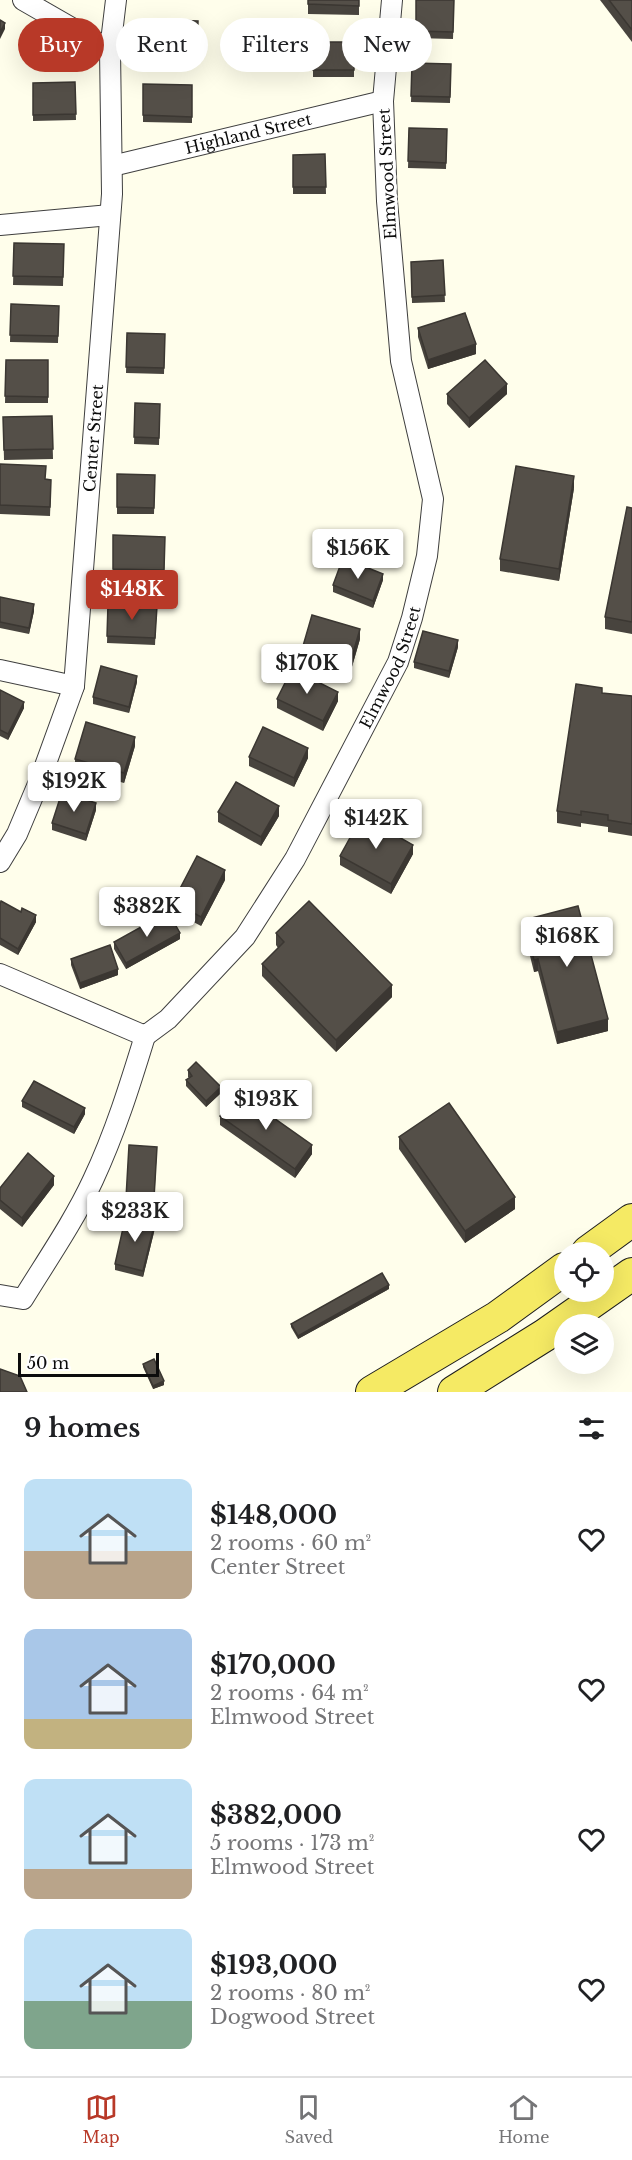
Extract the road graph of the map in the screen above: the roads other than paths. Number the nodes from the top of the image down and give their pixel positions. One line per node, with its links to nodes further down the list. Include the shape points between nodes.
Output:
1 (23, 0): 4 (street)
2 (116, 0): 4 (street, Center Street)
3 (392, 0): 5 (street, Elmwood Street)
4 (110, 50): 6 (street, Center Street)
5 (383, 101): 6 (street, Highland Street); 13 (street, Elmwood Street, via 401,361 433,499 427,556 412,618 398,662 296,859 245,937 168,1019)
6 (112, 166): 7 (street, Center Street)
7 (110, 215): 8 (street); 10 (street, Center Street)
8 (0, 225)
9 (0, 670): 10 (street)
10 (74, 686): 11 (street, Center Street, via 17,834)
11 (0, 862)
12 (0, 974): 13 (street)
13 (145, 1036): 18 (street, via 125,1102 93,1181 69,1225 23,1299)
14 (632, 1220): 15 (main road)
15 (602, 1242)
16 (632, 1274): 20 (main road)
17 (554, 1276): 19 (main road, via 498,1317)
18 (0, 1295)
19 (372, 1392)
20 (454, 1392)

